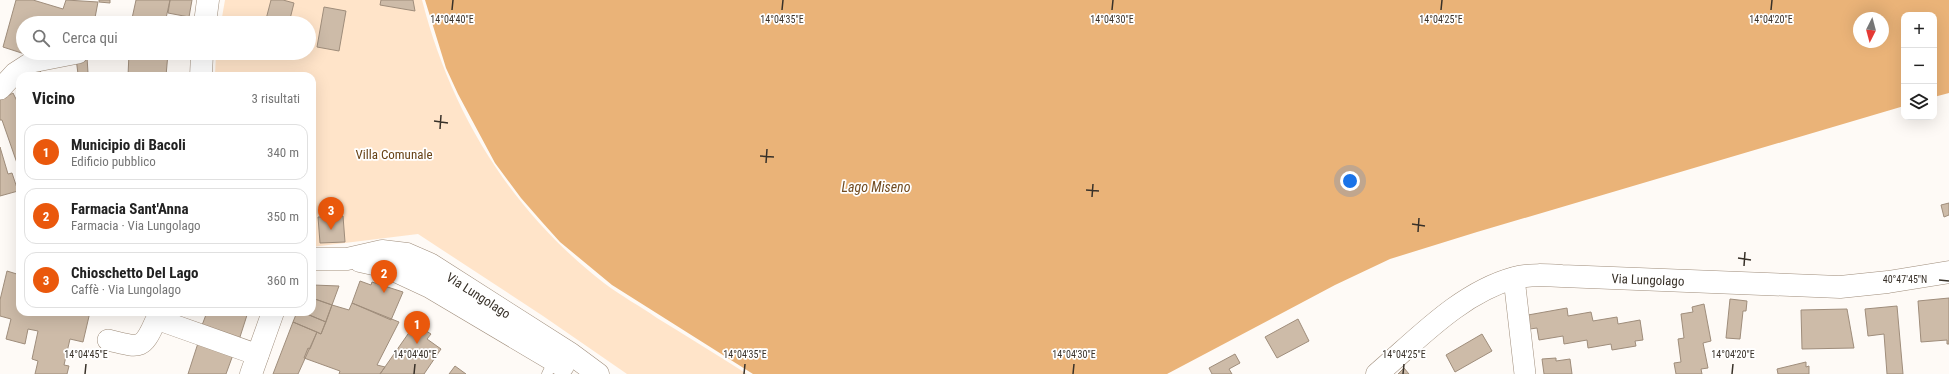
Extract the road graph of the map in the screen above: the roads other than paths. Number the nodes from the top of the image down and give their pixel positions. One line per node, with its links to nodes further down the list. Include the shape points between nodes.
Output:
1 (208, 0): 2 (main road)
2 (206, 16)
3 (42, 60): 5 (street, via 32,62)
4 (202, 60): 7 (main road)
5 (16, 72)
6 (16, 72): 8 (street)
7 (201, 72)
8 (0, 88)
9 (316, 259): 14 (main road, Via Lungolago, via 347,258 387,267 430,287)
10 (1949, 272): 11 (main road, Via Lungolago, via 1888,282 1840,286 1537,275)
11 (1514, 278): 18 (main road, Via Lungolago, via 1482,290 1460,304); 19 (street)
12 (272, 316): 15 (main road)
13 (108, 340): 15 (street, via 132,346 140,344 147,340 155,322 162,321)
14 (554, 361): 16 (main road, Via Lungolago); 17 (main road, Via Lungolago)
15 (254, 364)
16 (578, 374)
17 (598, 374)
18 (1377, 374)
19 (1525, 374)

